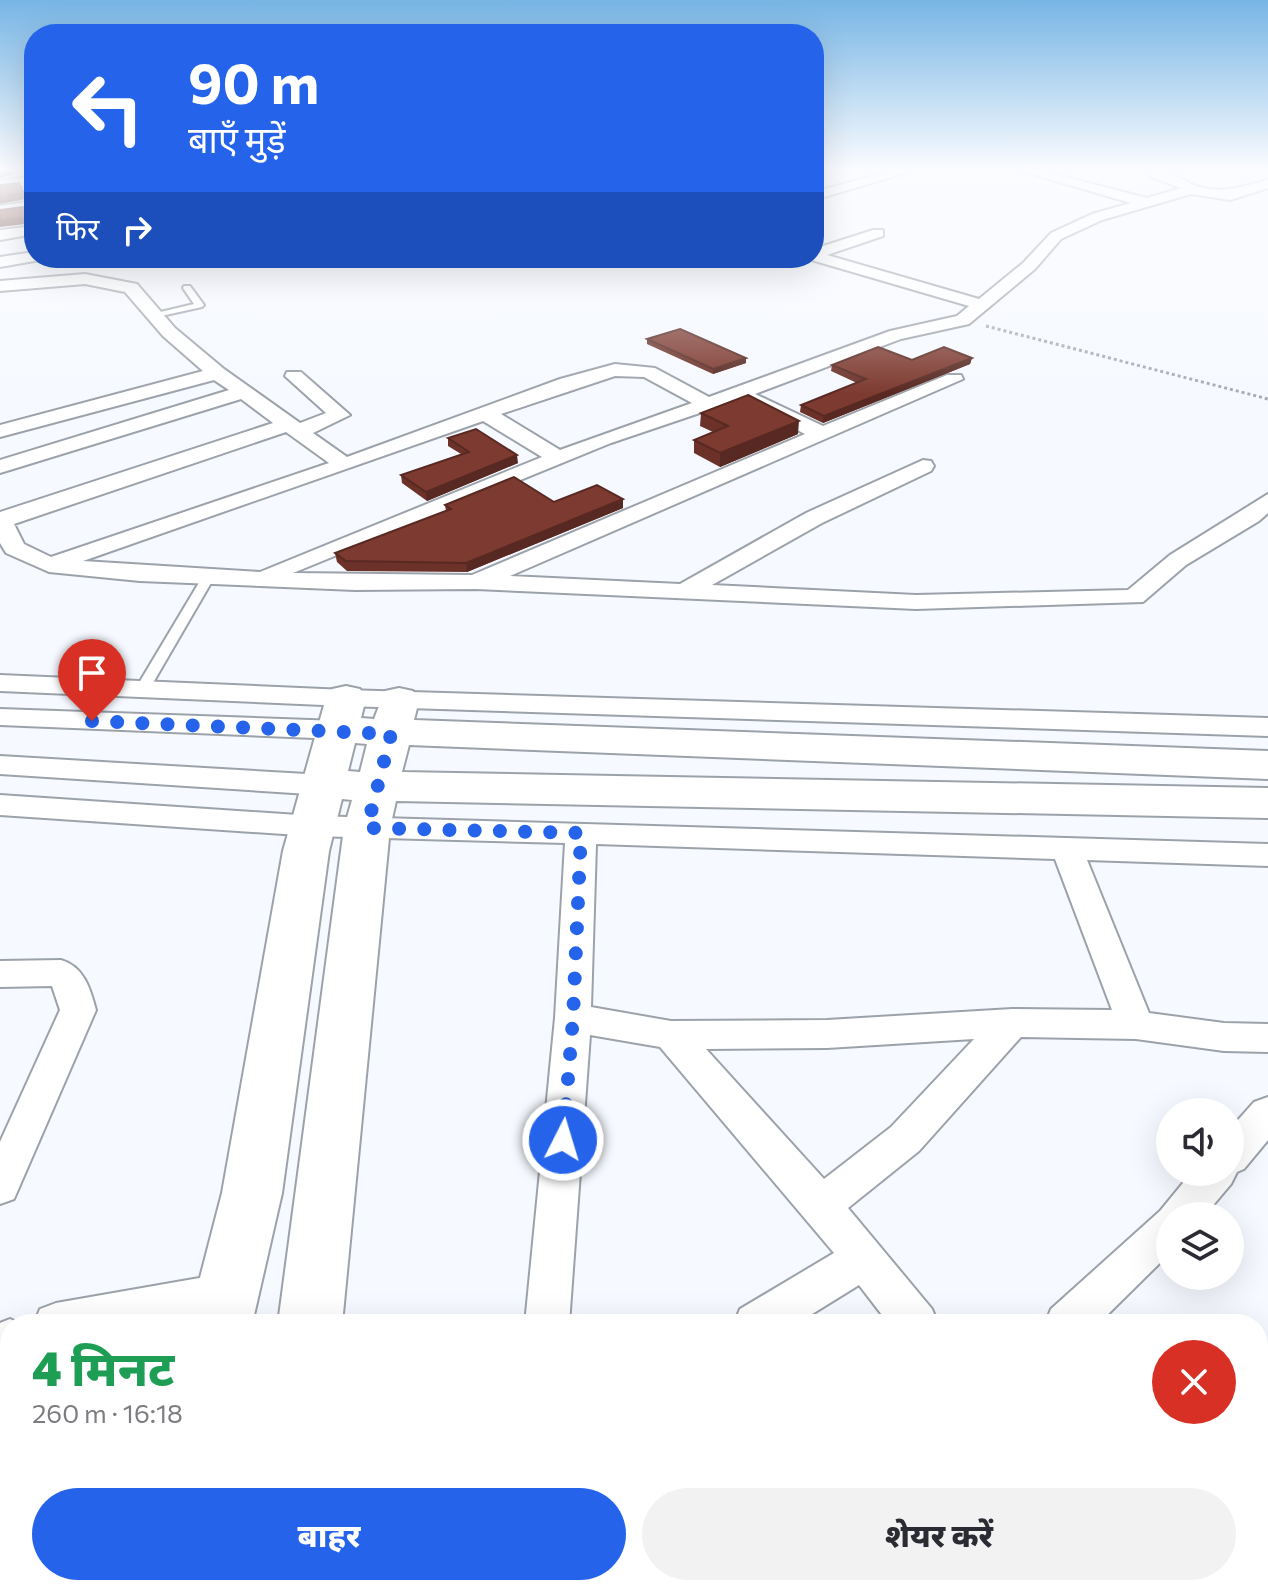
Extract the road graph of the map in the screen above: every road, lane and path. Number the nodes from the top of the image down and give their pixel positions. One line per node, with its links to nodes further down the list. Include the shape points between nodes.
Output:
1 (1048, 245): 9 (street)
2 (24, 258): 4 (street)
3 (824, 258): 9 (street)
4 (0, 262)
5 (67, 268): 6 (street)
6 (85, 279): 7 (street); 10 (street, via 131,288)
7 (0, 286)
8 (187, 288): 10 (lane, via 199,305)
9 (979, 304): 11 (street)
10 (155, 316): 12 (street)
11 (963, 320): 16 (street, via 896,335); 17 (path)
12 (217, 373): 15 (street); 21 (street)
13 (294, 376): 20 (street, via 340,415)
14 (954, 379): 22 (street)
15 (243, 392): 20 (street); 26 (street)
16 (739, 393): 18 (street); 22 (street)
17 (1268, 399)
18 (708, 404): 19 (street, via 648,372 629,369 567,383); 23 (street)
19 (486, 414): 23 (street); 24 (street)
20 (294, 428): 24 (street); 28 (street)
21 (0, 431)
22 (822, 434): 33 (street)
23 (559, 458): 32 (street)
24 (345, 465): 30 (street)
25 (923, 466): 34 (street, via 814,518)
26 (0, 467)
27 (1268, 501): 34 (street, via 1178,560 1134,597 916,602)
28 (1, 519): 30 (street, via 14,548)
29 (0, 559): 30 (street)
30 (42, 562): 31 (street)
31 (209, 576): 32 (street); 36 (lane)
32 (262, 577): 33 (street)
33 (476, 582): 34 (street)
34 (683, 592)
35 (0, 683): 36 (street)
36 (143, 688): 37 (street)
37 (342, 714): 38 (street); 39 (street); 45 (street)
38 (0, 717)
39 (395, 717): 40 (street); 42 (street); 46 (street)
40 (1268, 727)
41 (0, 765): 45 (street)
42 (1268, 765)
43 (1268, 803): 46 (street)
44 (0, 805): 45 (street)
45 (318, 806): 46 (street); 64 (street, via 252,1193)
46 (372, 808): 47 (street); 66 (street)
47 (581, 833): 48 (street); 51 (street)
48 (1067, 849): 49 (street); 53 (street)
49 (1268, 855)
50 (0, 974): 58 (street, via 61,973 73,989 78,1010)
51 (573, 1018): 54 (street); 67 (street)
52 (1012, 1023): 53 (street); 54 (street, via 827,1034); 61 (street, via 905,1139)
53 (1136, 1025): 55 (street)
54 (671, 1035): 61 (street)
55 (1268, 1038)
56 (1268, 1113): 57 (street)
57 (1244, 1141)
58 (5, 1156)
59 (1205, 1186): 60 (street)
60 (1190, 1202)
61 (821, 1205): 63 (street)
62 (1156, 1239): 70 (street)
63 (863, 1259): 68 (street); 69 (street)
64 (224, 1308): 65 (street)
65 (161, 1314)
66 (311, 1314)
67 (548, 1314)
68 (772, 1314)
69 (908, 1314)
70 (1078, 1314)

